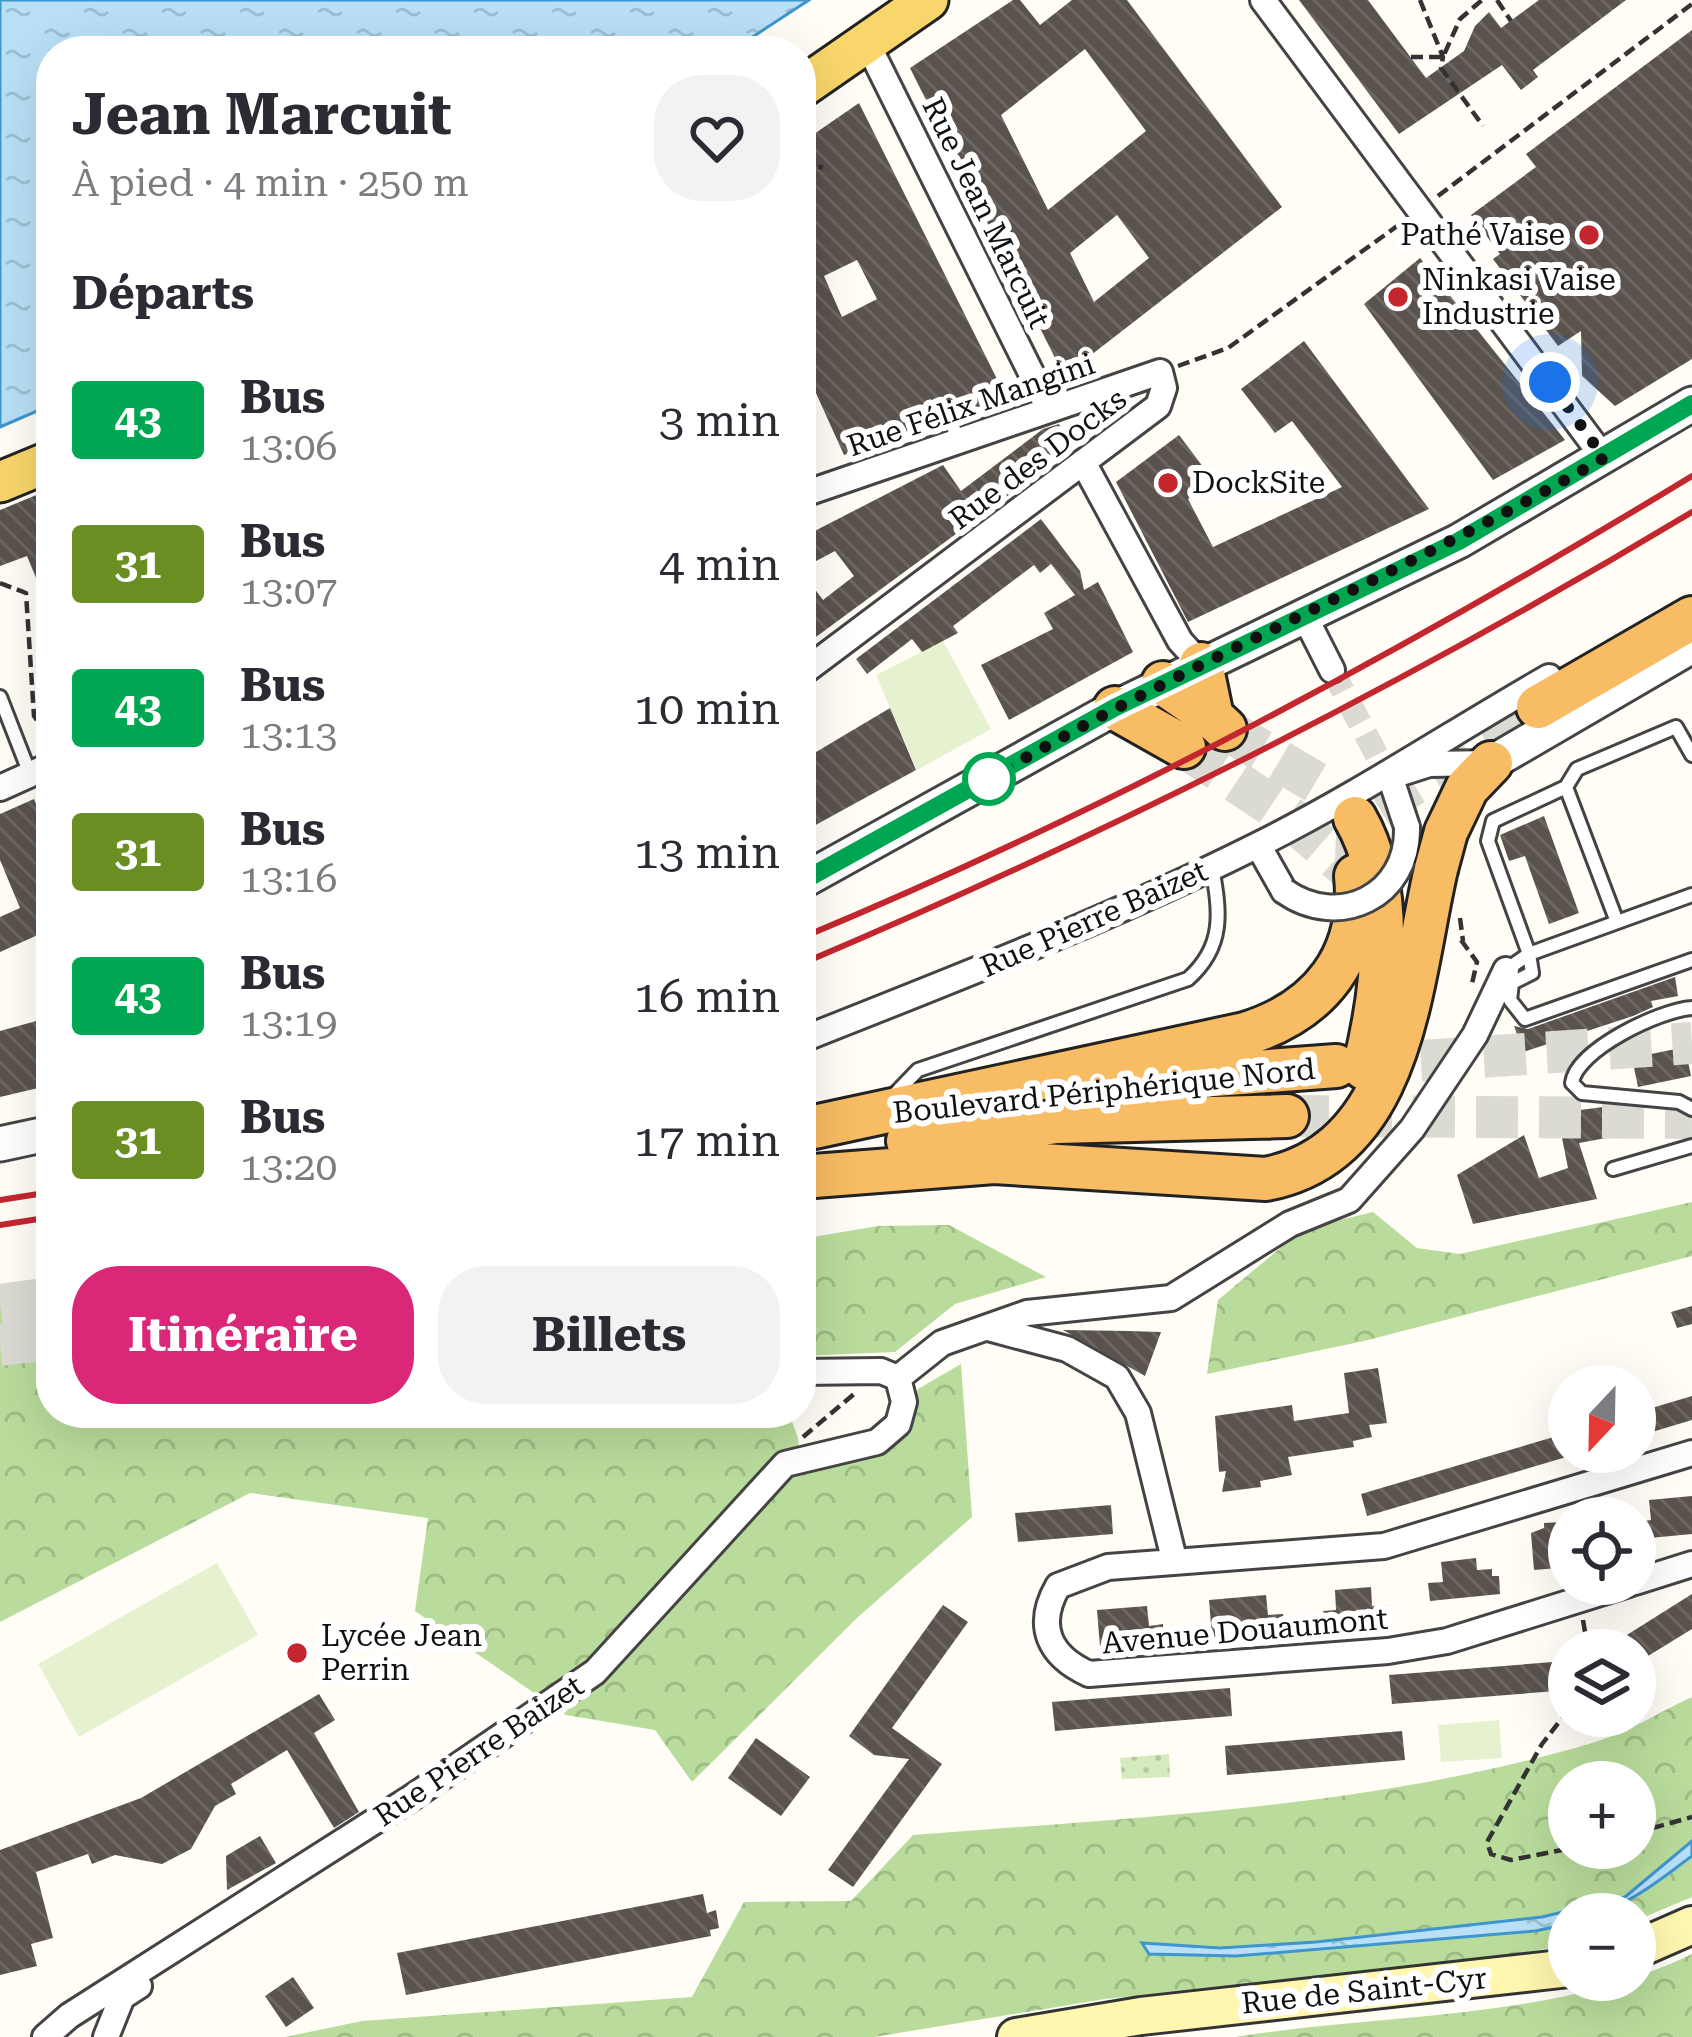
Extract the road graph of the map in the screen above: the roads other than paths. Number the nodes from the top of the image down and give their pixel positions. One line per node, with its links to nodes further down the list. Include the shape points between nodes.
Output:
1 (928, 0): 3 (main road)
2 (1263, 0): 10 (street)
3 (868, 45): 4 (main road); 7 (street, Rue Jean Marcuit)
4 (816, 78)
5 (1160, 372): 7 (street, Rue Félix Mangini); 11 (street, Rue des Docks, via 1158,406)
6 (1692, 404): 10 (street)
7 (1049, 409): 9 (street, Rue Félix Mangini)
8 (947, 414): 9 (lane)
9 (958, 440): 14 (street, Rue Félix Mangini)
10 (1604, 458): 16 (street, via 1459,541)
11 (1083, 461): 19 (street, Rue des Docks); 20 (street, via 1180,641)
12 (36, 466): 13 (main road)
13 (0, 482)
14 (816, 490)
15 (1692, 596): 31 (street, Rue Pierre Baizet)
16 (1304, 615): 20 (street); 21 (street)
17 (1692, 618): 24 (highway)
18 (1692, 646): 29 (street, Rue Pierre Baizet)
19 (816, 663)
20 (1201, 664): 22 (street); 26 (highway)
21 (1332, 670)
22 (1162, 683): 25 (street); 26 (highway)
23 (0, 697): 27 (lane)
24 (1538, 707)
25 (1114, 708): 26 (highway); 38 (street)
26 (1207, 731)
27 (36, 754)
28 (1692, 755): 32 (lane, via 1676,727 1577,770)
29 (1491, 763): 31 (street, Rue Pierre Baizet, via 1429,764); 35 (highway)
30 (36, 772): 33 (street)
31 (1386, 785): 35 (street); 36 (street, Rue Pierre Baizet)
32 (1566, 787): 41 (lane); 42 (lane, via 1492,820 1489,841)
33 (0, 788)
34 (1354, 818): 57 (highway, via 1376,869 1381,936 1368,1051 1350,1101 1326,1131 1290,1153)
35 (1430, 842): 36 (street, bridge, via 1369,901 1331,910 1284,891); 57 (highway, via 1392,1058 1356,1130 1322,1159 1280,1176)
36 (1258, 845): 37 (street, Rue Pierre Baizet)
37 (1212, 868): 46 (street, Rue Pierre Baizet); 49 (lane, via 1221,917 1213,950 1188,979 918,1070)
38 (816, 874)
39 (1356, 876): 49 (highway, via 1357,921 1346,955 1318,996 1288,1018 1230,1038)
40 (1692, 895): 41 (lane)
41 (1617, 922): 42 (lane)
42 (1529, 954): 43 (lane, via 1532,974 1512,983 1510,1000 1525,1019); 44 (lane)
43 (1692, 960)
44 (1506, 970): 60 (street, via 1475,1035 1412,1129 1349,1199 1290,1224 1171,1298 1027,1313)
45 (1692, 1008): 48 (lane, via 1587,1053 1572,1083 1582,1093)
46 (816, 1034)
47 (1336, 1066): 53 (highway, Boulevard Périphérique Nord, via 992,1097)
48 (1692, 1109)
49 (878, 1111): 52 (highway)
50 (1287, 1117): 54 (highway, Boulevard Périphérique Nord)
51 (36, 1136): 55 (street)
52 (816, 1136)
53 (816, 1137)
54 (816, 1139)
55 (0, 1144)
56 (1692, 1146): 58 (lane)
57 (1161, 1169): 59 (highway, via 994,1162)
58 (1613, 1169)
59 (816, 1176)
60 (988, 1328): 62 (street, via 942,1343); 64 (street, via 1067,1349 1117,1377 1138,1413)
61 (816, 1373): 62 (street)
62 (890, 1375): 70 (street, Rue Pierre Baizet, via 904,1402 898,1424 877,1442 785,1464 595,1672)
63 (1692, 1453): 64 (street, Avenue Douaumont, via 1384,1546)
64 (1174, 1559): 67 (street, Avenue Douaumont, via 1108,1567 1058,1586 1044,1621 1064,1663 1089,1674 1388,1651)
65 (1692, 1564): 66 (street, Avenue Douaumont)
66 (1656, 1575)
67 (1563, 1605)
68 (1692, 1925): 69 (main road)
69 (1656, 1941)
70 (164, 1958): 72 (street, Rue Pierre Baizet); 74 (street, via 122,1997)
71 (1548, 1970): 75 (main road, Rue de Saint-Cyr)
72 (84, 2007): 73 (street, Rue Pierre Baizet); 74 (street)
73 (53, 2035)
74 (107, 2035)
75 (1016, 2037)

